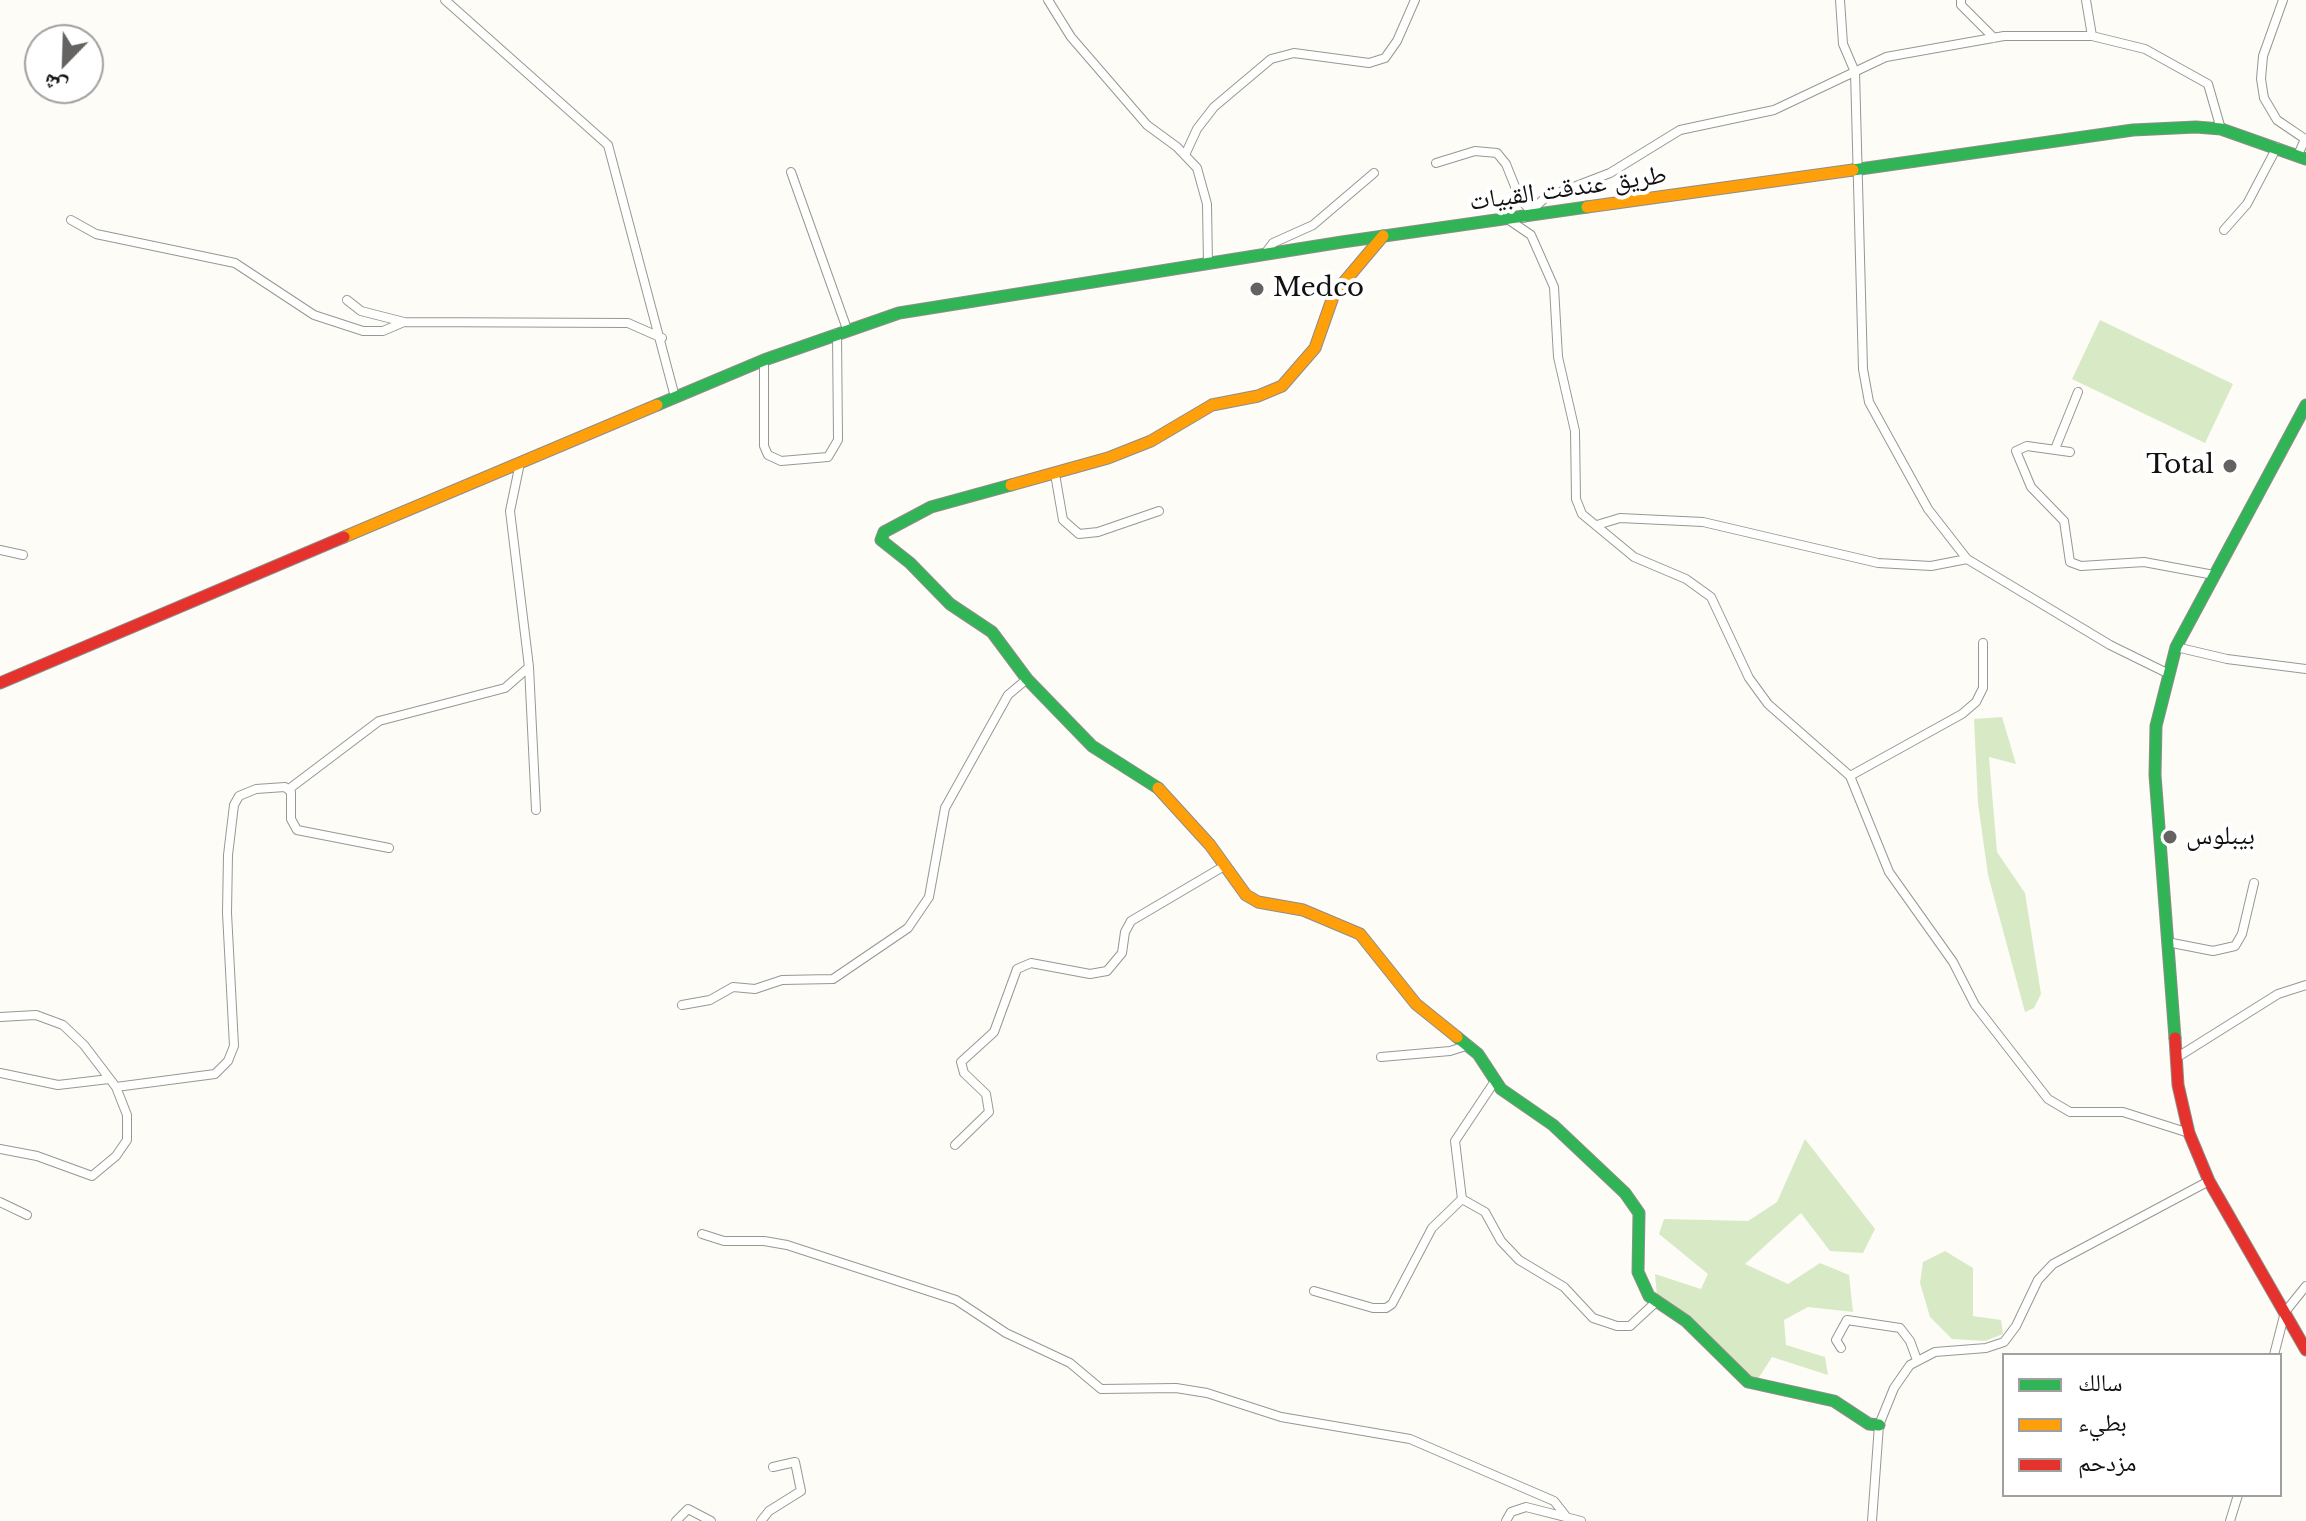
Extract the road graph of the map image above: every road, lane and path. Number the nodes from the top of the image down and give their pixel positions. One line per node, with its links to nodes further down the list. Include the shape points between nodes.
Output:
1 (445, 0): 30 (street, via 608,145)
2 (1048, 0): 14 (street, via 1071,37 1147,125)
3 (1415, 0): 14 (street, via 1385,58 1369,63 1294,53 1271,59 1214,107)
4 (1840, 0): 10 (street, via 1843,44)
5 (1961, 0): 9 (street)
6 (2086, 0): 8 (street)
7 (2283, 0): 12 (street, via 2261,63 2264,98 2277,120)
8 (2092, 36): 9 (street); 11 (street, via 2145,49 2198,76 2214,97)
9 (1994, 38): 10 (street, via 1886,57)
10 (1855, 72): 17 (street); 20 (street, via 1774,110 1680,130 1610,173 1545,198)
11 (2221, 129): 13 (main road, طريق عندقت القبيات); 17 (main road, طريق عندقت القبيات, via 2133,130)
12 (2305, 139): 15 (street)
13 (2277, 147): 15 (main road, طريق عندقت القبيات); 23 (street, via 2247,204)
14 (1185, 155): 26 (street, via 1204,186)
15 (2302, 157)
16 (1436, 163): 20 (street, via 1475,151 1497,153)
17 (1856, 171): 20 (main road, طريق عندقت القبيات); 43 (street, via 1863,369 1869,402 1928,509)
18 (791, 172): 29 (street)
19 (1374, 173): 25 (street, via 1313,225 1273,243)
20 (1526, 214): 22 (main road, طريق عندقت القبيات)
21 (71, 220): 28 (street, via 96,234 235,263 307,311 354,329 383,331)
22 (1509, 220): 24 (main road, طريق عندقت القبيات); 40 (street, via 1531,235 1554,287 1561,381 1576,440 1576,499 1582,514)
23 (2224, 230)
24 (1383, 236): 25 (main road, طريق عندقت القبيات); 38 (main road, via 1334,294 1315,348 1282,386 1212,405 1151,441)
25 (1264, 255): 26 (main road, طريق عندقت القبيات)
26 (1208, 265): 29 (main road, طريق عندقت القبيات, via 945,304)
27 (347, 300): 28 (street, via 361,311)
28 (404, 322): 30 (street, via 628,323)
29 (842, 331): 31 (main road, طريق عندقت القبيات); 31 (street, via 838,440 828,457 781,461 768,455)
30 (662, 338): 33 (street)
31 (764, 360): 33 (main road, طريق عندقت القبيات)
32 (2078, 392): 35 (street)
33 (675, 397): 37 (main road, طريق عندقت القبيات)
34 (2305, 410): 44 (main road)
35 (2055, 449): 36 (street); 44 (street, via 2023,447 2016,457 2035,492 2064,521 2070,562 2151,562)
36 (2070, 452)
37 (520, 463): 47 (street, via 510,511); 51 (main road, طريق عندقت القبيات)
38 (1055, 474): 39 (street, via 1063,520 1079,534); 50 (main road, via 931,507 881,537 950,604 997,637)
39 (1159, 511)
40 (1597, 525): 43 (street, via 1630,518 1703,522 1878,563 1931,566); 52 (street, via 1634,557 1686,579 1711,597 1749,678 1768,704)
41 (0, 550): 42 (street)
42 (23, 555)
43 (1967, 559): 49 (street)
44 (2214, 575): 46 (main road)
45 (1983, 643): 52 (street, via 1983,688 1976,702)
46 (2176, 647): 48 (street); 49 (main road)
47 (529, 667): 53 (street, via 505,688 379,721); 54 (street)
48 (2306, 669)
49 (2167, 673): 58 (main road, via 2156,726 2155,775)
50 (1027, 679): 56 (main road, via 1092,746 1164,793); 60 (street, via 1008,695 945,808 929,897 908,928 833,979 733,987 710,1000)
51 (0, 683)
52 (1850, 776): 69 (street, via 1889,872 1953,962 1975,1005 2048,1099 2070,1112 2123,1112)
53 (289, 789): 55 (street, via 297,830); 68 (street, via 247,791 234,805 227,913 235,1030 228,1061 207,1076)
54 (536, 810)
55 (389, 848)
56 (1226, 865): 62 (main road, via 1252,900 1303,910 1360,934 1416,1004); 70 (street, via 1131,921 1122,953 1107,971 1090,974 1031,963 1017,969 994,1032 961,1062 964,1073 986,1094 989,1112)
57 (2254, 883): 58 (street, via 2235,946 2213,951)
58 (2167, 942): 64 (main road)
59 (2306, 985): 64 (street, via 2278,994)
60 (682, 1005)
61 (0, 1017): 66 (street, via 36,1015 63,1025)
62 (1469, 1045): 63 (street); 67 (main road)
63 (1381, 1057)
64 (2176, 1058): 69 (main road)
65 (0, 1073): 66 (street, via 58,1085)
66 (109, 1079): 68 (street)
67 (1495, 1081): 73 (street, via 1455,1141); 79 (main road, via 1553,1125 1633,1202 1641,1223 1638,1272)
68 (116, 1087): 71 (street, via 127,1115 127,1140 92,1176)
69 (2189, 1133): 72 (main road)
70 (955, 1145)
71 (0, 1149)
72 (2209, 1181): 80 (main road); 84 (street, via 2053,1264 2038,1280 2004,1342 1935,1352)
73 (1462, 1199): 78 (street, via 1432,1228 1390,1306 1360,1306); 79 (street, via 1485,1212 1519,1260 1564,1287 1593,1318 1630,1326)
74 (0, 1202): 75 (street)
75 (27, 1215)
76 (702, 1234): 88 (street, via 724,1241 787,1245 956,1300 1006,1333 1070,1363 1101,1389 1207,1393 1281,1417 1410,1439 1554,1501)
77 (2306, 1286): 80 (street)
78 (1314, 1291)
79 (1656, 1302): 85 (main road, via 1686,1321 1748,1382 1834,1401)
80 (2285, 1312): 82 (main road); 83 (street)
81 (1841, 1348): 84 (street, via 1836,1340 1847,1320 1900,1328)
82 (2306, 1350)
83 (2275, 1353)
84 (1917, 1360): 85 (street, via 1901,1375)
85 (1879, 1425): 94 (street)
86 (773, 1467): 91 (street, via 795,1462 801,1491)
87 (2237, 1497): 95 (street)
88 (1565, 1515): 92 (street, via 1526,1507 1511,1512); 93 (street)
89 (676, 1521): 90 (street, via 688,1509)
90 (711, 1521)
91 (761, 1521)
92 (1506, 1521)
93 (1581, 1521)
94 (1872, 1521)
95 (2230, 1521)

